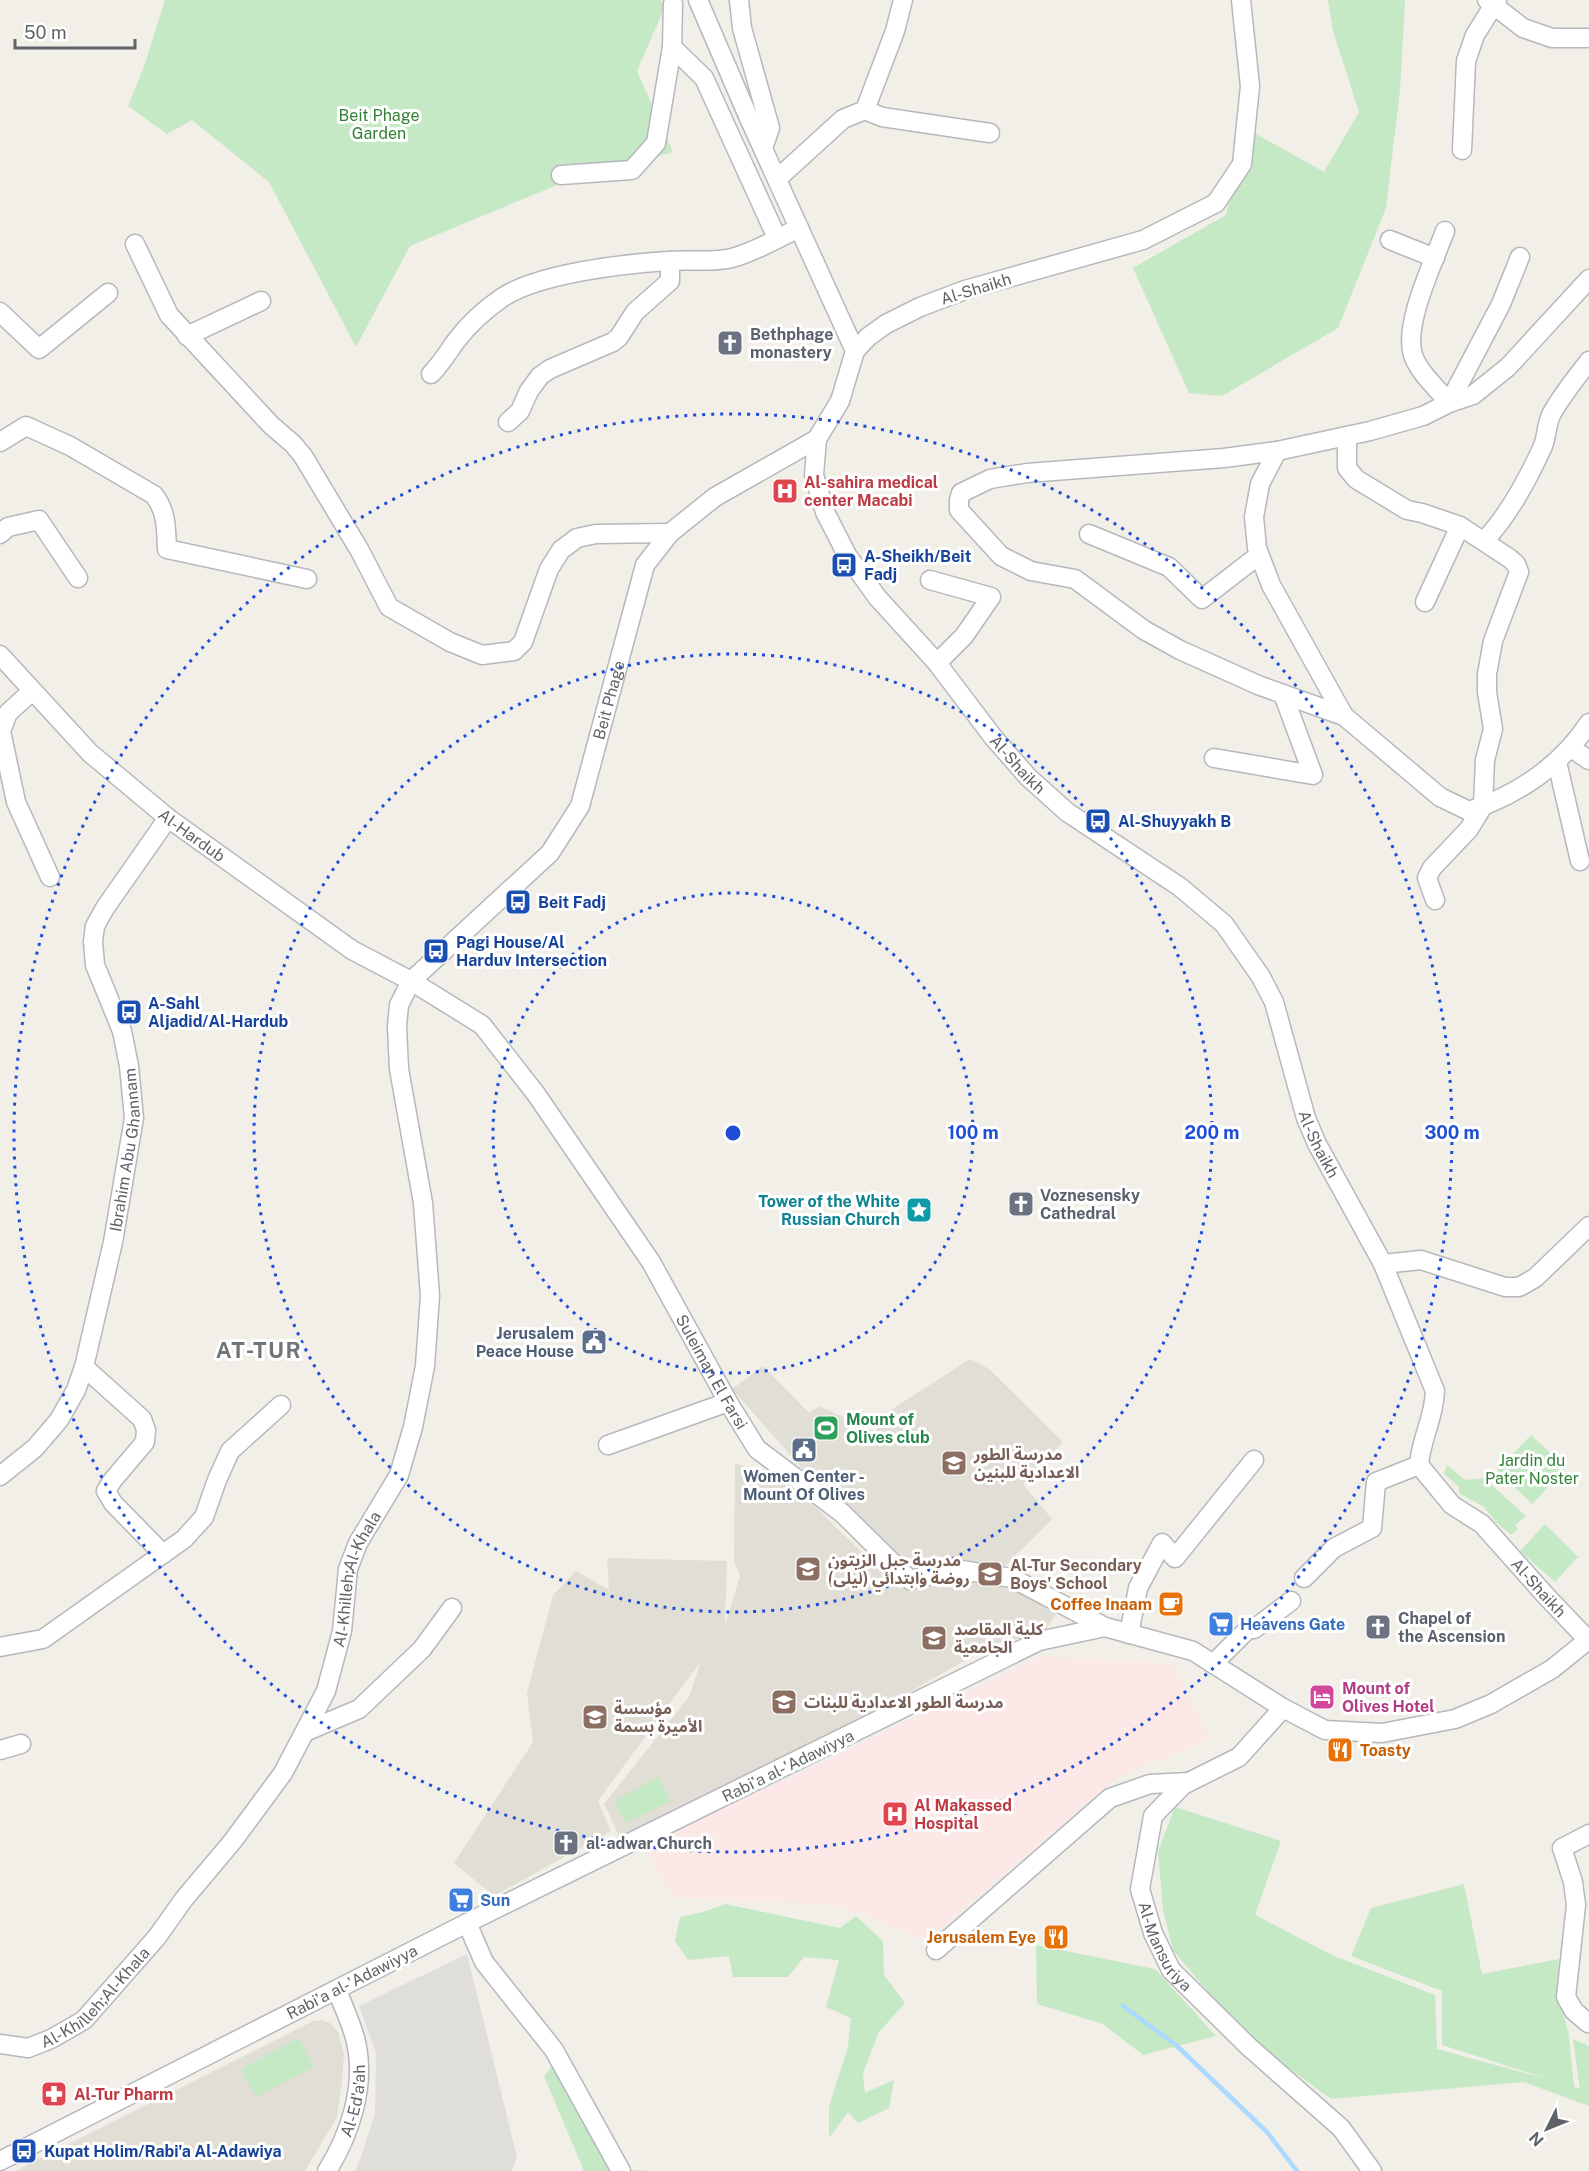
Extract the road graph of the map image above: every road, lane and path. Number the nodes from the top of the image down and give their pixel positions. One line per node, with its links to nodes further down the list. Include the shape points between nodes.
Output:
1 (698, 0): 11 (street)
2 (739, 0): 11 (street, via 742,28 770,128)
3 (903, 0): 9 (street)
4 (1241, 0): 28 (street, Al-Shaikh, via 1250,86 1242,164 1216,203 1143,240 965,290 920,307 886,324)
5 (1492, 2): 7 (street, via 1522,28 1552,38); 12 (street, via 1466,61)
6 (673, 4): 8 (street)
7 (1589, 38)
8 (672, 47): 13 (street, via 656,143 632,170); 17 (street, via 705,78)
9 (865, 110): 10 (street, via 882,117); 14 (street, via 843,119)
10 (990, 133)
11 (763, 148): 14 (street)
12 (1462, 150)
13 (561, 175)
14 (777, 179): 15 (street)
15 (799, 228): 17 (street); 28 (street)
16 (1445, 231): 21 (street)
17 (777, 238): 22 (street, via 734,257)
18 (1390, 240): 21 (street)
19 (135, 244): 27 (street, via 169,315)
20 (1520, 257): 31 (street, via 1501,304)
21 (1435, 258): 31 (street, via 1412,323 1412,354 1420,370)
22 (670, 261): 30 (street, via 610,267 522,288 493,305 458,339); 32 (street, via 670,281 635,312 620,337 540,376 520,411)
23 (1589, 279): 31 (street, via 1508,367 1473,395)
24 (108, 293): 26 (street, via 39,350)
25 (261, 301): 27 (street)
26 (0, 312)
27 (188, 336): 38 (street, via 303,456 390,607 468,650 482,655 504,654 523,642 549,568 561,550 577,538)
28 (855, 351): 34 (street, Al-Shaikh, via 840,401)
29 (1589, 361): 41 (street, via 1552,413 1544,443 1526,480)
30 (431, 374)
31 (1449, 403): 33 (street, via 1423,416)
32 (508, 422)
33 (1347, 436): 36 (street); 37 (street, via 1347,468 1356,479 1407,510)
34 (817, 439): 38 (street, Beit Phage, via 716,496); 48 (street, Al-Shaikh, via 813,475 825,512 847,555 878,597)
35 (0, 442): 44 (street, via 26,426 70,446 154,495 166,519 167,549)
36 (1277, 451): 42 (street, via 1260,484 1254,517); 50 (street, via 990,479 961,493 959,510 1001,556 1031,571 1075,579 1144,630)
37 (1461, 526): 41 (street); 46 (street)
38 (670, 532): 62 (street, Beit Phage, via 645,565 580,806 550,853)
39 (0, 534): 43 (street, via 8,527 39,520)
40 (1089, 534): 42 (street, via 1169,567 1202,599)
41 (1484, 541): 57 (street, via 1516,564 1519,572 1493,641 1487,674 1493,729 1485,760)
42 (1259, 555): 51 (street, via 1271,585)
43 (78, 578)
44 (307, 579)
45 (930, 580): 48 (street, via 992,597 964,636)
46 (1425, 602)
47 (0, 655): 49 (street, Al-Hardub)
48 (937, 663): 64 (street, Al-Shaikh, via 1028,777 1067,812 1180,887 1224,924 1274,1002 1306,1118)
49 (32, 691): 58 (street, Al-Hardub, via 90,753); 60 (street, via 8,713 1,731 16,802)
50 (1283, 694): 51 (street); 54 (street, via 1313,775)
51 (1344, 716): 57 (street, via 1440,797 1469,810)
52 (1589, 723): 53 (street)
53 (1571, 748): 55 (street); 56 (street)
54 (1214, 758)
55 (1589, 760)
56 (1557, 762): 57 (street, via 1526,784); 59 (street)
57 (1483, 806): 61 (street, via 1469,829 1432,868 1427,878)
58 (168, 819): 62 (street, Al-Hardub, via 352,950); 65 (street, Ibrahim Abu Ghannam, via 95,926 95,965 122,1031 134,1118 113,1242)
59 (1580, 861)
60 (50, 877)
61 (1435, 900)
62 (411, 981): 66 (street, Suleiman El Farsi, via 482,1025 536,1094 651,1262); 82 (street, Al-Khilleh;Al-Khala, via 399,1005 397,1026 399,1069 423,1203 430,1296 424,1366 399,1475 358,1543 348,1569 342,1631 326,1691)
63 (1589, 1226): 64 (street, via 1535,1278 1519,1287 1506,1287 1421,1260)
64 (1383, 1264): 70 (street, Al-Shaikh, via 1435,1392)
65 (84, 1367): 71 (street, Ibrahim Abu Ghannam, via 59,1420 35,1448); 72 (street, via 142,1419 145,1442 106,1491)
66 (728, 1402): 68 (street); 76 (street, Suleiman El Farsi, via 757,1449 842,1513 910,1580 955,1569 1012,1578)
67 (281, 1405): 72 (street, via 230,1451 204,1517)
68 (608, 1445)
69 (1254, 1460): 77 (street, via 1175,1558 1164,1540 1138,1588)
70 (1419, 1465): 73 (street, via 1376,1482 1372,1528 1334,1548); 78 (street, Al-Shaikh, via 1452,1504 1482,1524)
71 (0, 1476)
72 (163, 1554): 79 (street, via 43,1639)
73 (1304, 1578)
74 (1291, 1600): 80 (street, via 1254,1629 1248,1629)
75 (452, 1608): 82 (street, via 423,1648 358,1708)
76 (1104, 1627): 77 (street, Rabiʼa al-'Adawiyya); 87 (street, Rabiʼa al-'Adawiyya, via 1039,1641)
77 (1129, 1634): 80 (street, Rabiʼa al-'Adawiyya, via 1193,1651)
78 (1589, 1640): 81 (street, Rabiʼa al-'Adawiyya, via 1552,1669 1491,1704 1455,1719 1382,1733 1336,1731 1325,1730)
79 (0, 1647)
80 (1213, 1664): 81 (street, Rabiʼa al-'Adawiyya)
81 (1283, 1708): 85 (street, Al-Mansuriya, via 1239,1757)
82 (307, 1731): 91 (street, Al-Khilleh;Al-Khala, via 283,1773 232,1842 157,1937 84,2020 28,2048)
83 (21, 1744): 84 (street)
84 (0, 1750)
85 (1189, 1782): 88 (street, via 1150,1784 1110,1798); 95 (street, Al-Mansuriya, via 1153,1816 1145,1852 1140,1889 1162,1951 1171,1970 1203,2003 1341,2128)
86 (1589, 1834): 90 (street, via 1563,1848 1576,1905 1566,1997)
87 (467, 1923): 89 (street, Rabiʼa al-'Adawiyya); 94 (street, via 484,1962 554,2050)
88 (936, 1950)
89 (337, 1990): 92 (street, Rabiʼa al-'Adawiyya); 93 (street, Al-Ed'a'ah, via 352,2027 359,2060 349,2127)
90 (1588, 2023)
91 (0, 2044)
92 (0, 2161)
93 (327, 2171)
94 (621, 2171)
95 (1372, 2171)

